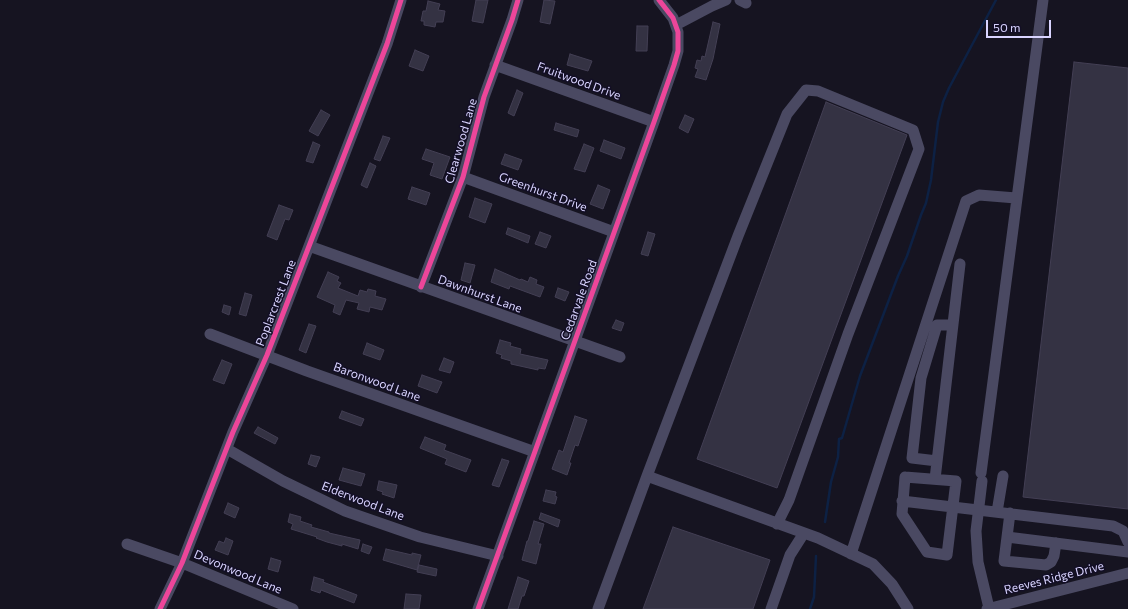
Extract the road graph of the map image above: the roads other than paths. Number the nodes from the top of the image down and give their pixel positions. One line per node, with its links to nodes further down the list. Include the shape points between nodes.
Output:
1 (401, 0): 12 (street, Poplarcrest Lane, via 387,44)
2 (518, 0): 7 (street, Clearwood Lane)
3 (659, 0): 6 (street, Cedarvale Road)
4 (726, 0): 6 (street)
5 (1043, 0): 10 (street)
6 (676, 25): 8 (street, Cedarvale Road, via 678,51)
7 (495, 65): 8 (street, Fruitwood Drive); 9 (street, Clearwood Lane)
8 (654, 122): 11 (street, Cedarvale Road)
9 (462, 177): 11 (street, Greenhurst Drive); 14 (street, Clearwood Lane)
10 (1016, 198): 28 (street); 40 (street, via 980,195 966,201)
11 (614, 232): 17 (street, Cedarvale Road)
12 (308, 246): 14 (street, Dawnhurst Lane); 18 (street, Poplarcrest Lane)
13 (960, 264): 15 (street)
14 (421, 287): 17 (street, Dawnhurst Lane)
15 (953, 325): 22 (street); 22 (street, via 937,325 921,378 912,458)
16 (210, 334): 18 (street, Baronwood Lane)
17 (576, 341): 19 (street, Dawnhurst Lane); 21 (street, Cedarvale Road)
18 (267, 355): 20 (street, Poplarcrest Lane); 21 (street, Baronwood Lane)
19 (620, 357)
20 (227, 449): 41 (street, Elderwood Lane, via 345,511 420,536); 42 (street, Poplarcrest Lane)
21 (535, 452): 41 (street, Cedarvale Road)
22 (937, 461): 25 (street)
23 (647, 476): 31 (street); 31 (street, via 787,114 806,90 818,91 913,130 919,149 789,500); 47 (street)
24 (1002, 476): 29 (street)
25 (935, 479): 26 (street, via 905,477); 27 (street, via 956,481)
26 (902, 501): 27 (street); 27 (street, via 902,514 927,552 947,555)
27 (953, 507): 28 (street)
28 (978, 509): 29 (street); 50 (street, via 978,562)
29 (997, 512): 30 (street)
30 (1010, 513): 32 (street); 35 (street)
31 (776, 524): 34 (street)
32 (1114, 526): 33 (street); 36 (street, via 1123,531)
33 (1128, 528)
34 (804, 533): 40 (street); 48 (street, via 790,556)
35 (1007, 537): 37 (street); 37 (street, via 1004,561 1046,565 1054,556)
36 (1128, 542)
37 (1056, 543): 39 (street)
38 (127, 544): 42 (street, Devonwood Lane)
39 (1128, 552)
40 (851, 554): 49 (street, via 873,564 892,584)
41 (498, 556): 46 (street, Cedarvale Road)
42 (182, 563): 44 (street, Poplarcrest Lane); 45 (street, Devonwood Lane)
43 (1128, 573): 50 (street, Reeves Ridge Drive)
44 (160, 609)
45 (293, 609)
46 (478, 609)
47 (598, 609)
48 (771, 609)
49 (908, 609)
50 (988, 609)

